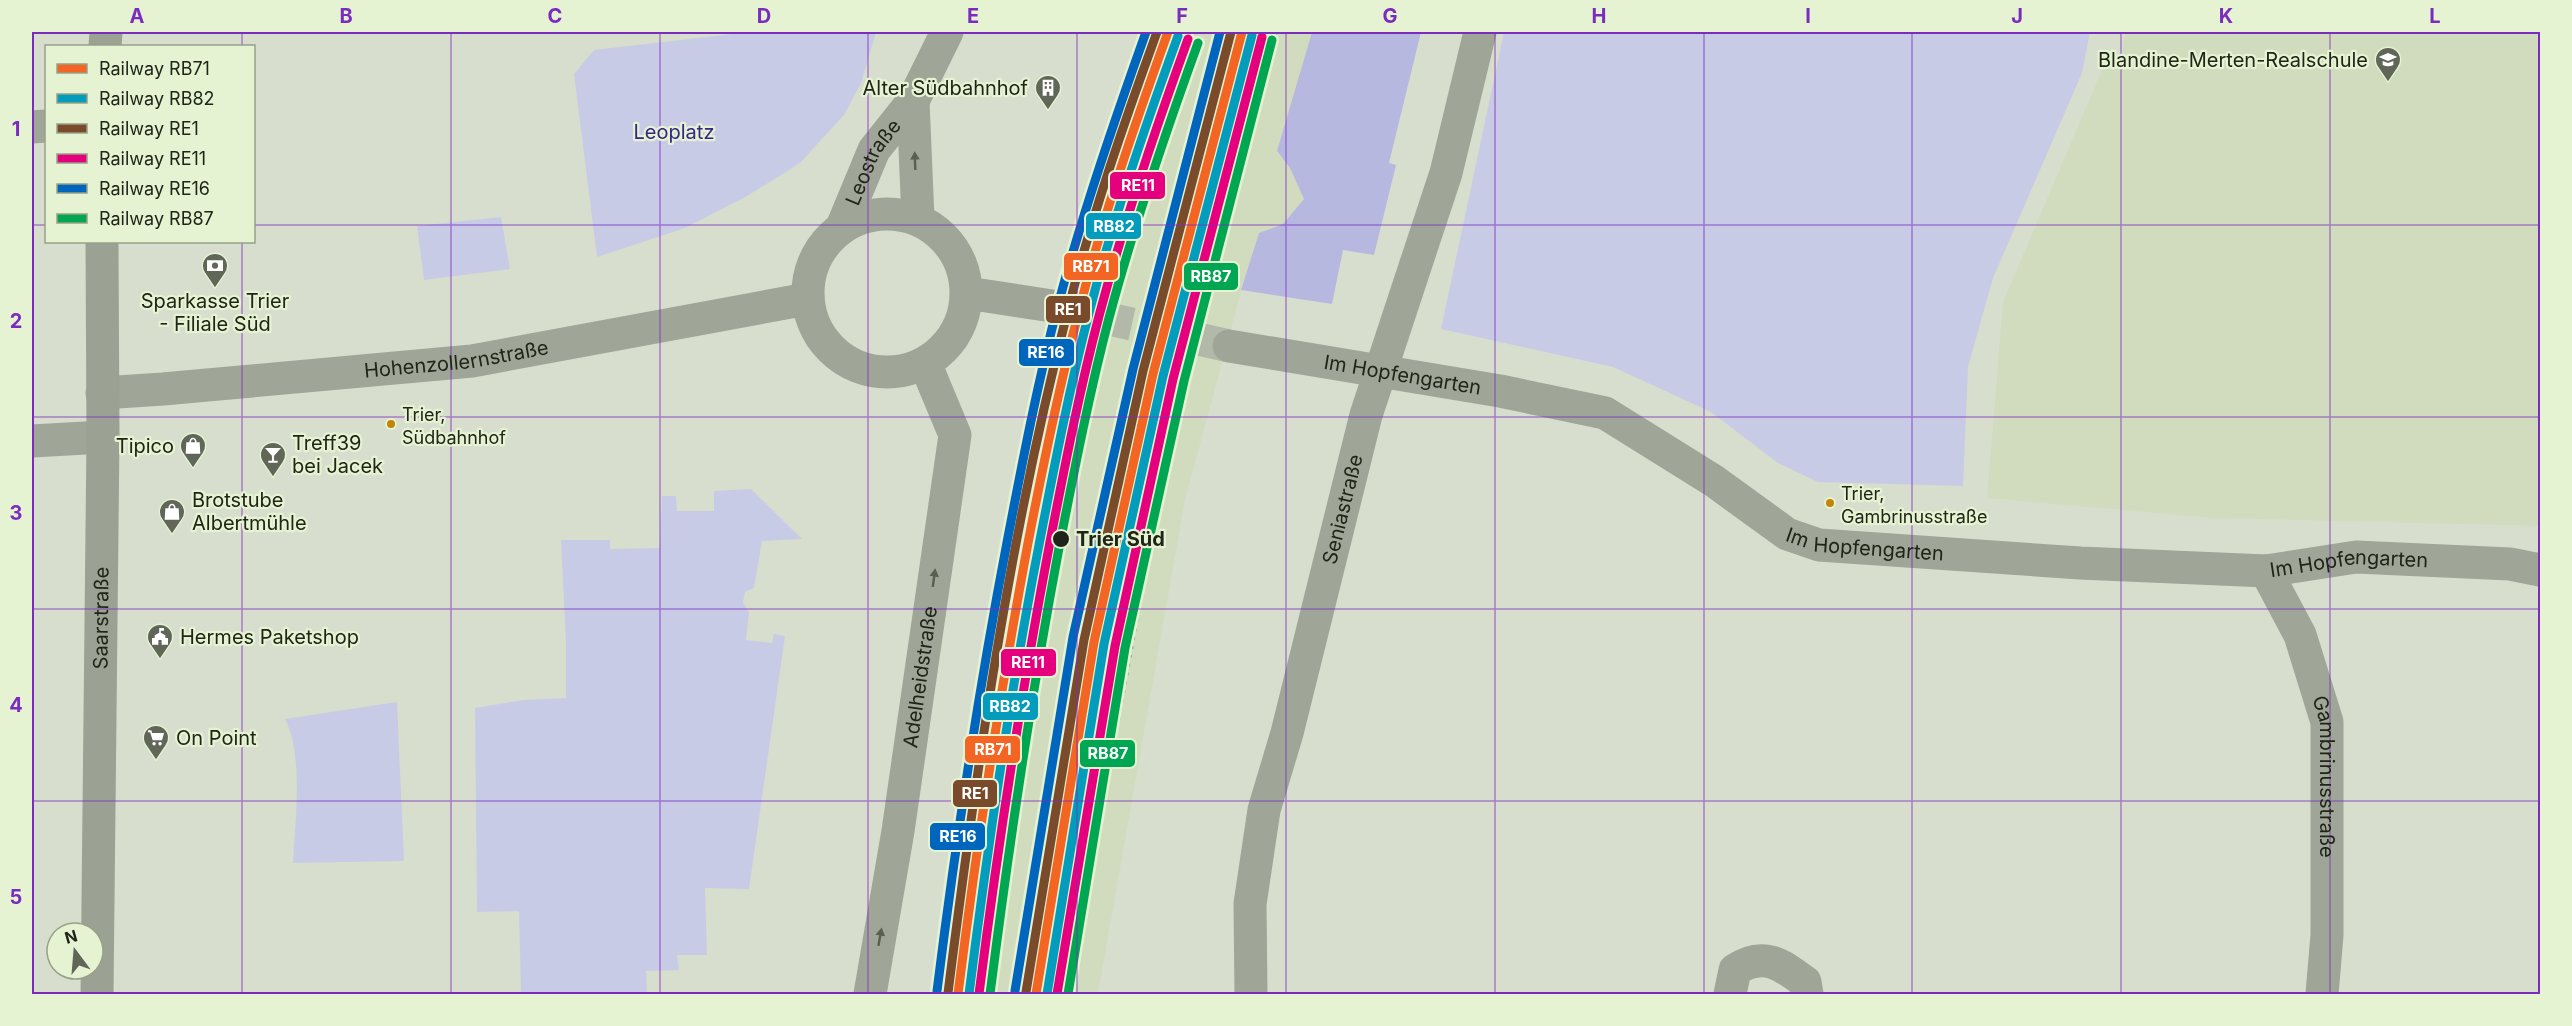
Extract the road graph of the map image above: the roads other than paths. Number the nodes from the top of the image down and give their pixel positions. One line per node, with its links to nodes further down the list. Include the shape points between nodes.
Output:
1 (947, 32): 3 (street, Leostraße)
2 (1480, 32): 12 (street, Seniastraße, via 1446,173)
3 (913, 101): 4 (street, Leostraße, one-way to 3); 5 (street, Leostraße, via 874,150)
4 (918, 219): 5 (street, via 874,215); 7 (street, via 938,231 953,249 963,270)
5 (842, 227): 8 (street, via 822,246 810,271)
6 (102, 243): 13 (main road, Saarstraße)
7 (967, 293): 9 (street); 11 (street, via 964,315 955,334)
8 (807, 299): 11 (street, via 813,324 827,347 848,363 873,373 900,372); 13 (street, Hohenzollernstraße, via 472,361)
9 (1052, 306)
10 (1228, 346): 12 (street, Im Hopfengarten)
11 (926, 363): 19 (street, Adelheidstraße, one-way to 11, via 898,831 955,435)
12 (1380, 370): 17 (street, Im Hopfengarten, via 1605,413 1714,481 1787,534 1819,545); 20 (street, Seniastraße, via 1264,810 1250,904)
13 (102, 393): 14 (main road, Saarstraße)
14 (103, 437): 15 (street); 18 (main road, Saarstraße)
15 (32, 441)
16 (2541, 570): 17 (street, Im Hopfengarten, via 2510,564 2356,557)
17 (2266, 571): 23 (street, Gambrinusstraße, via 2300,635 2327,722 2327,935)
18 (97, 994)
19 (870, 994)
20 (1251, 994)
21 (1730, 994): 22 (street, via 1735,970 1748,961 1780,963 1805,982)
22 (1807, 994)
23 (2322, 994)

